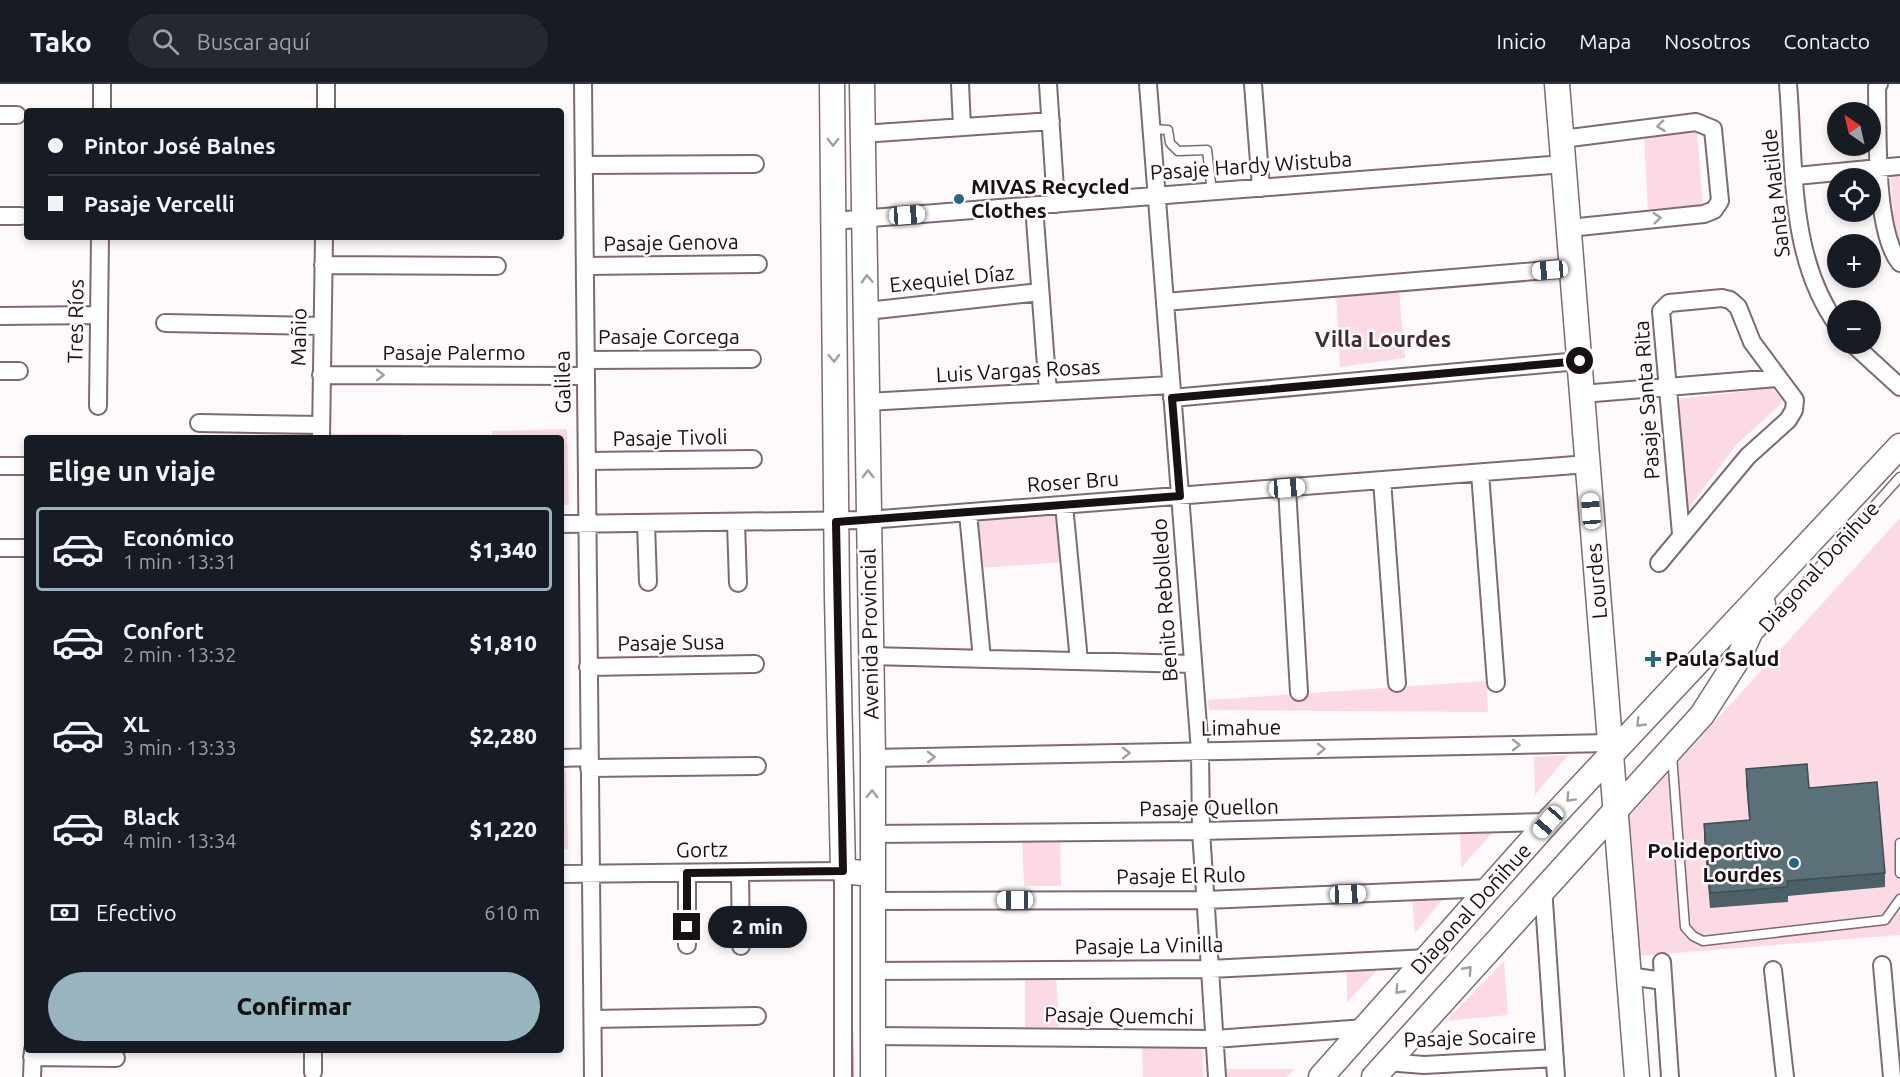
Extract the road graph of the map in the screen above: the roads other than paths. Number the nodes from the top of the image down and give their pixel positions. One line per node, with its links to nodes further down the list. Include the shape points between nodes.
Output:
1 (102, 84): 13 (street)
2 (326, 84): 14 (street)
3 (583, 84): 22 (street, Galilea)
4 (832, 84): 36 (street, Avenida Provincial, one-way to 36)
5 (862, 84): 18 (street, Avenida Provincial)
6 (960, 84): 16 (street)
7 (1048, 84): 15 (street)
8 (1148, 84): 17 (street, Benito Rebolledo)
9 (1257, 84): 28 (street)
10 (1557, 84): 19 (street, Lourdes)
11 (1788, 84): 26 (street, Santa Matilde)
12 (1880, 84): 24 (street)
13 (102, 108)
14 (326, 108)
15 (1050, 121): 16 (street); 31 (street)
16 (962, 127): 18 (street)
17 (1151, 129): 29 (lane, via 1168,130 1170,143 1178,151 1209,152); 30 (street, Benito Rebolledo)
18 (862, 134): 35 (street, Avenida Provincial)
19 (1562, 139): 21 (street, Lourdes); 37 (street, one-way to 19, via 1704,214 1714,210 1720,201 1713,129 1706,124 1696,122)
20 (755, 164): 22 (street)
21 (1564, 164): 28 (street, Pasaje Hardy Wistuba); 37 (street, Lourdes)
22 (584, 165): 44 (street, Galilea)
23 (1900, 166): 24 (street)
24 (1879, 168)
25 (1827, 173): 26 (street)
26 (1796, 176): 48 (street, Santa Matilde, via 1806,266)
27 (1881, 187): 40 (street, via 1886,233)
28 (1261, 188): 29 (street, Pasaje Hardy Wistuba)
29 (1212, 192): 30 (street, Pasaje Hardy Wistuba)
30 (1157, 196): 31 (street, Pasaje Hardy Wistuba); 47 (street, Benito Rebolledo)
31 (1056, 204): 32 (street, Pasaje Hardy Wistuba)
32 (1034, 206): 35 (street, Pasaje Hardy Wistuba); 46 (street)
33 (0, 216): 34 (street)
34 (21, 216)
35 (865, 219): 36 (street, Pasaje Hardy Wistuba); 49 (street, Avenida Provincial, one-way to 35)
36 (833, 221): 85 (street, Avenida Provincial, one-way to 85)
37 (1569, 228): 45 (street, Lourdes)
38 (100, 240): 50 (street, Tres Ríos)
39 (324, 240): 42 (street, Mañio)
40 (1900, 263)
41 (758, 264): 44 (street, Pasaje Genova)
42 (323, 265): 43 (street); 53 (street, Mañio)
43 (497, 266)
44 (585, 266): 57 (street, Galilea)
45 (1572, 268): 47 (street); 56 (street, Lourdes)
46 (1040, 292): 49 (street, Exequiel Díaz); 64 (street)
47 (1165, 302): 65 (street, Benito Rebolledo)
48 (1827, 309)
49 (867, 311): 67 (street, Avenida Provincial)
50 (99, 315): 51 (street); 68 (street, Tres Ríos)
51 (0, 316)
52 (165, 323): 53 (street)
53 (322, 326): 60 (street, Mañio)
54 (1864, 354): 63 (street)
55 (752, 359): 57 (street, Pasaje Corcega)
56 (1580, 361): 65 (street, Luis Vargas Rosas); 66 (street, Lourdes)
57 (586, 368): 60 (street, Pasaje Palermo, one-way to 57); 73 (street, Galilea)
58 (0, 371): 59 (street)
59 (19, 371)
60 (321, 375): 70 (street, Mañio)
61 (1777, 378): 62 (street); 62 (street, Pasaje Santa Rita, via 1752,342 1738,307 1722,298 1669,303 1661,311); 90 (street, Pasaje Santa Rita, via 1795,400 1788,420 1748,456)
62 (1666, 387): 66 (street); 90 (street, Pasaje Santa Rita)
63 (1900, 387)
64 (1048, 392): 65 (street, Luis Vargas Rosas); 67 (street, Luis Vargas Rosas)
65 (1172, 392): 81 (street, Benito Rebolledo)
66 (1582, 394): 74 (street, Lourdes)
67 (867, 402): 84 (street, Avenida Provincial, one-way to 67)
68 (98, 406)
69 (199, 423): 70 (street)
70 (321, 431)
71 (1900, 446): 96 (street, Diagonal Doñihue)
72 (753, 459): 73 (street, Pasaje Tivoli)
73 (587, 461): 89 (street, Galilea)
74 (1588, 464): 77 (street, Roser Bru); 108 (street, Lourdes)
75 (0, 466): 76 (street)
76 (24, 466)
77 (1480, 472): 79 (street, Roser Bru); 105 (street)
78 (1900, 477): 98 (lane, Diagonal Doñihue)
79 (1382, 480): 80 (street, Roser Bru); 104 (street)
80 (1287, 488): 81 (street, Roser Bru); 106 (street)
81 (1180, 496): 82 (street, Roser Bru); 102 (street, Benito Rebolledo)
82 (1065, 505): 83 (street, Roser Bru); 100 (street)
83 (968, 513): 84 (street, Roser Bru); 99 (street)
84 (868, 520): 85 (street, Roser Bru); 97 (street, Avenida Provincial)
85 (836, 522): 86 (street, Roser Bru); 119 (street, Avenida Provincial)
86 (736, 523): 88 (street, Roser Bru); 95 (street)
87 (564, 524): 89 (street, Roser Bru)
88 (646, 524): 89 (street, Roser Bru); 94 (street)
89 (587, 525): 103 (street, Galilea)
90 (1681, 534): 93 (street, Pasaje Santa Rita)
91 (0, 548): 92 (street)
92 (24, 548)
93 (1659, 562)
94 (648, 582)
95 (738, 583)
96 (1772, 585): 98 (street, Diagonal Doñihue); 108 (street, Diagonal Doñihue, one-way to 108)
97 (870, 656): 99 (street); 110 (street, Avenida Provincial)
98 (1739, 657): 107 (street, Diagonal Doñihue, via 1702,715)
99 (982, 659): 100 (street)
100 (1079, 661): 102 (street)
101 (755, 664): 103 (street, Pasaje Susa)
102 (1193, 664): 109 (street, Benito Rebolledo)
103 (588, 667): 112 (street, Galilea)
104 (1397, 683)
105 (1497, 683)
106 (1299, 692)
107 (1672, 748): 114 (street, Diagonal Doñihue); 128 (lane, via 1685,927 1693,936 1703,941 1885,920)
108 (1610, 749): 109 (street, Limahue, one-way to 108); 114 (street, Lourdes); 115 (street, Diagonal Doñihue, one-way to 115)
109 (1200, 751): 110 (street, Limahue, one-way to 109); 116 (street, Benito Rebolledo)
110 (873, 758): 117 (street, Avenida Provincial, one-way to 110)
111 (564, 759): 112 (street)
112 (589, 763): 113 (street); 124 (street, Galilea)
113 (757, 766)
114 (1615, 812): 126 (street, Diagonal Doñihue); 139 (street, Lourdes)
115 (1548, 822): 116 (street, Pasaje Quellon); 127 (street, Diagonal Doñihue)
116 (1201, 831): 117 (street, Pasaje Quellon); 129 (street, Benito Rebolledo)
117 (871, 834): 125 (street, Avenida Provincial)
118 (1900, 843): 122 (lane)
119 (843, 871): 120 (street, Gortz); 125 (street); 154 (street, Avenida Provincial)
120 (740, 872): 121 (street, Gortz); 132 (street)
121 (687, 873): 124 (street, Gortz); 131 (street)
122 (1900, 873)
123 (564, 874): 124 (street, Gortz)
124 (591, 874): 142 (street, Galilea)
125 (871, 874): 130 (street, Avenida Provincial)
126 (1543, 887): 148 (street); 150 (street, Diagonal Doñihue, one-way to 126)
127 (1491, 888): 129 (street, Pasaje El Rulo); 133 (street, Diagonal Doñihue)
128 (1900, 899)
129 (1205, 900): 130 (street, Pasaje El Rulo); 136 (street, Benito Rebolledo)
130 (872, 901): 138 (street, Avenida Provincial)
131 (687, 945)
132 (741, 946)
133 (1428, 958): 136 (street, Pasaje La Vinilla); 143 (street, Diagonal Doñihue, one-way to 143)
134 (1662, 962): 140 (street)
135 (1882, 965): 162 (street)
136 (1210, 969): 138 (street, Pasaje La Vinilla); 145 (street, Benito Rebolledo)
137 (1773, 970): 161 (street)
138 (871, 971): 144 (street, Avenida Provincial)
139 (1629, 976): 140 (street); 159 (street, Lourdes)
140 (1663, 981): 160 (street)
141 (757, 1016): 142 (street)
142 (593, 1019): 152 (street, Galilea)
143 (1365, 1028): 145 (street, Pasaje Quemchi); 157 (street, Diagonal Doñihue)
144 (873, 1036): 145 (street, Pasaje Quemchi); 155 (street, Avenida Provincial)
145 (1215, 1039): 156 (street, Benito Rebolledo)
146 (313, 1053): 151 (street)
147 (32, 1054): 149 (street); 153 (street)
148 (1555, 1058): 150 (street, Pasaje Socaire); 158 (street)
149 (116, 1059)
150 (1380, 1070)
151 (313, 1072)
152 (593, 1076)
153 (32, 1077)
154 (843, 1077)
155 (873, 1077)
156 (1217, 1077)
157 (1321, 1077)
158 (1556, 1077)
159 (1637, 1077)
160 (1670, 1077)
161 (1785, 1077)
162 (1892, 1077)

